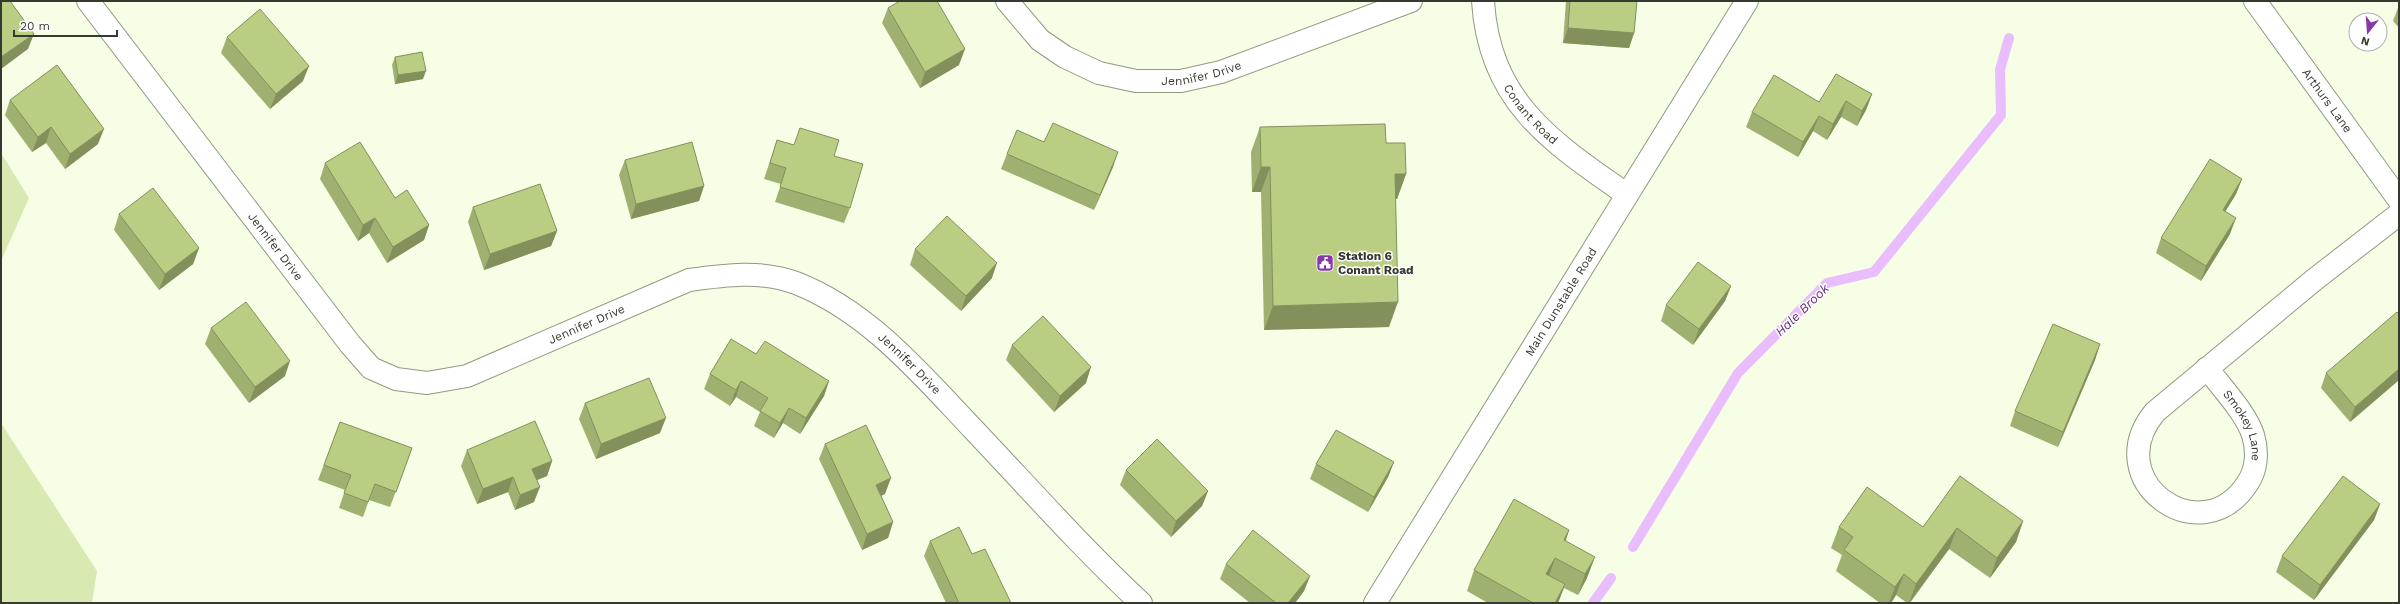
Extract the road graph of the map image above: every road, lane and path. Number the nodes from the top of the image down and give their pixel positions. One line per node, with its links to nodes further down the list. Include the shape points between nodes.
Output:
1 (88, 1): 11 (street, Jennifer Drive, via 371,368 396,380 427,383 467,376 689,280 723,275 760,274 796,283 834,302 871,328 938,392 1108,573)
2 (1007, 1): 3 (street, Jennifer Drive, via 1040,40 1065,57 1099,73 1136,81 1181,81 1221,72)
3 (1411, 1)
4 (1484, 1): 7 (street, Conant Road, via 1484,18 1493,57 1512,94 1533,123 1562,150)
5 (1746, 1): 7 (street, Main Dunstable Road)
6 (2255, 1): 8 (street, Arthurs Lane)
7 (1626, 194): 12 (street, Main Dunstable Road)
8 (2399, 200)
9 (2399, 214): 10 (street, Smokey Lane)
10 (2207, 368): 10 (street, Smokey Lane, via 2155,412 2142,431 2138,443 2139,467 2149,489 2167,505 2190,512 2214,510 2235,499 2250,481 2256,458 2256,446 2248,423)
11 (1141, 603)
12 (1375, 603)

